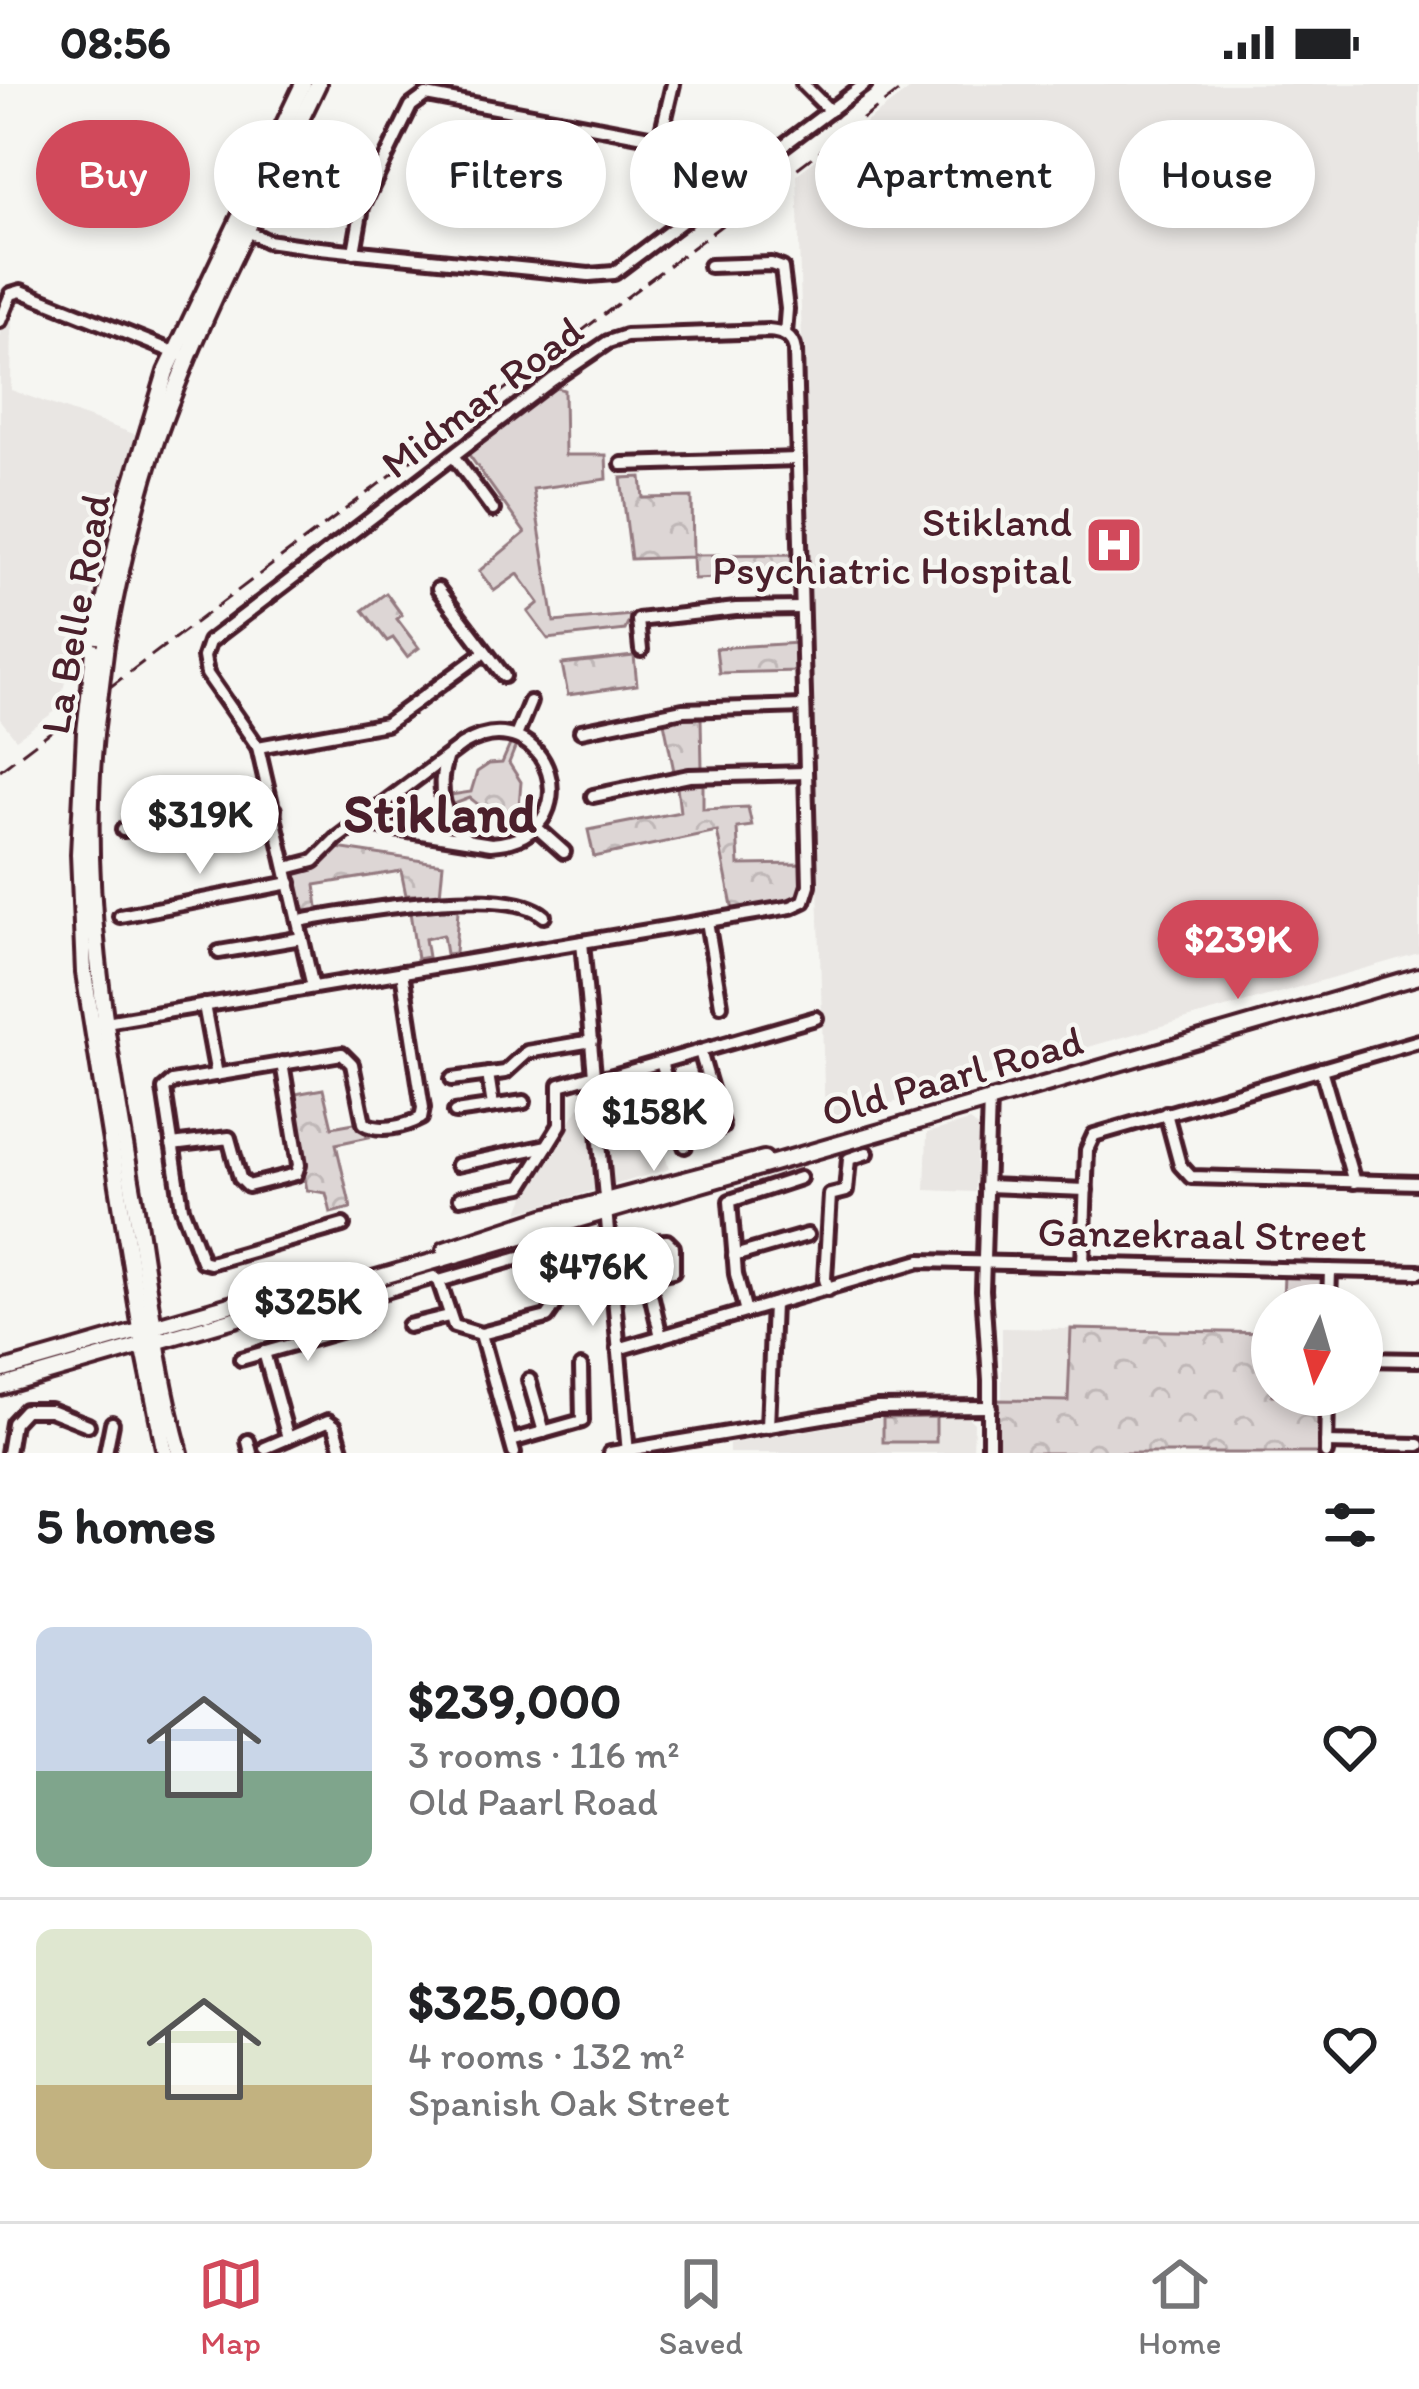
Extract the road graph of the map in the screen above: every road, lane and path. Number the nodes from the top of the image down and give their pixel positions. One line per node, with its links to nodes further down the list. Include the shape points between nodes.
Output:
1 (303, 84): 7 (main road, La Belle Road)
2 (318, 84): 8 (main road, La Belle Road)
3 (673, 84): 9 (street)
4 (802, 84): 6 (street)
5 (866, 84): 6 (street)
6 (830, 111): 11 (street)
7 (287, 120)
8 (298, 120)
9 (664, 120)
10 (630, 133): 15 (street, via 426,95 411,106 365,199)
11 (791, 140)
12 (240, 228): 19 (main road, La Belle Road)
13 (242, 228): 15 (street, via 277,243)
14 (676, 228): 15 (street, via 607,275)
15 (354, 252)
16 (710, 266): 18 (street, via 782,268)
17 (0, 321): 19 (street, via 11,294 21,291)
18 (784, 334): 20 (street, Midmar Road, via 617,338); 21 (street, via 795,347)
19 (181, 356): 32 (main road, La Belle Road, bridge, via 100,648)
20 (454, 457): 23 (street); 34 (street, Midmar Road, via 209,642 207,674)
21 (798, 459): 22 (street); 25 (street)
22 (622, 464)
23 (493, 510)
24 (438, 589): 27 (street)
25 (801, 608): 26 (street, via 638,620); 30 (street)
26 (641, 650)
27 (485, 652): 28 (street); 34 (street, via 386,724)
28 (504, 676)
29 (530, 702): 33 (street)
30 (804, 706): 31 (street, via 683,710); 36 (street)
31 (581, 731)
32 (90, 733): 59 (main road, La Belle Road); 59 (main road, La Belle Road, via 80,902)
33 (516, 736): 35 (street, via 484,734); 40 (street, via 549,771 551,797)
34 (258, 747): 38 (street, Midmar Road)
35 (448, 756): 39 (street); 42 (street, via 444,808)
36 (806, 773): 37 (street, via 689,776); 49 (street, via 804,901)
37 (593, 796)
38 (274, 810): 41 (street); 44 (street, Midmar Road)
39 (358, 823): 42 (street); 44 (street, via 314,861)
40 (536, 827): 42 (street, via 508,843); 43 (street)
41 (123, 830)
42 (466, 839)
43 (564, 852)
44 (286, 868): 45 (street, Midmar Road)
45 (290, 883): 46 (street); 48 (street, Midmar Road)
46 (120, 916)
47 (544, 916): 48 (street, via 528,906 431,900)
48 (298, 921): 50 (street, Midmar Road)
49 (707, 921): 51 (street); 57 (street)
50 (302, 938): 52 (street); 55 (street, Midmar Road)
51 (582, 942): 53 (street); 60 (street)
52 (219, 952)
53 (402, 972): 55 (street); 64 (street, via 423,1114 376,1129 368,1126 348,1058)
54 (1419, 976): 70 (main road, Old Paarl Road)
55 (313, 987): 56 (street)
56 (205, 1005): 59 (street); 67 (street)
57 (721, 1005)
58 (816, 1018): 62 (street)
59 (97, 1023): 110 (main road, La Belle Road); 110 (main road, La Belle Road, via 101,1085)
60 (592, 1041): 66 (street, via 523,1053 508,1070); 68 (street)
61 (1419, 1041): 65 (street)
62 (700, 1051): 63 (street); 75 (street)
63 (661, 1062): 68 (street); 77 (street, via 672,1099 669,1122)
64 (282, 1063): 67 (street); 76 (street, via 296,1174 248,1186 227,1137)
65 (1321, 1069): 74 (street); 82 (street)
66 (488, 1074): 69 (street); 72 (street)
67 (217, 1075): 76 (street, via 166,1086)
68 (595, 1078): 78 (street, via 560,1085 560,1125); 87 (street)
69 (452, 1079)
70 (989, 1099): 84 (street); 87 (main road, Old Paarl Road)
71 (524, 1102): 72 (street)
72 (493, 1106): 73 (street)
73 (455, 1112)
74 (1166, 1113): 82 (street, via 1180,1166 1191,1177); 85 (street, via 1093,1136)
75 (722, 1127)
76 (172, 1145): 88 (street, via 202,1262)
77 (685, 1146)
78 (547, 1147): 80 (street); 86 (street, via 522,1186)
79 (867, 1153): 102 (street, via 848,1160 846,1191 830,1196)
80 (457, 1165)
81 (800, 1178): 93 (street, via 730,1201)
82 (1354, 1182): 83 (street)
83 (1419, 1184)
84 (986, 1186): 85 (street); 94 (street)
85 (1086, 1190): 95 (street)
86 (460, 1198)
87 (606, 1207): 110 (main road, Old Paarl Road); 112 (street)
88 (343, 1226)
89 (807, 1235): 93 (street)
90 (578, 1236): 92 (street)
91 (642, 1242): 99 (street, via 673,1247 671,1273)
92 (547, 1250): 100 (street); 109 (street, via 551,1315)
93 (734, 1256): 105 (street)
94 (983, 1262): 95 (street, Ganzekraal Street); 102 (street, Ganzekraal Street, via 920,1261); 121 (street)
95 (1083, 1264): 97 (street, Ganzekraal Street)
96 (628, 1265): 99 (street, via 630,1277)
97 (1330, 1270): 98 (street, Ganzekraal Street); 101 (street)
98 (1419, 1272)
99 (647, 1276): 111 (street)
100 (440, 1281): 103 (street); 106 (street)
101 (1330, 1284)
102 (828, 1289): 104 (street, Ganzekraal Street)
103 (362, 1298)
104 (773, 1304): 105 (street, Ganzekraal Street); 125 (street)
105 (746, 1312): 111 (street, Ganzekraal Street)
106 (449, 1316): 108 (street); 109 (street, via 453,1326)
107 (361, 1324): 113 (street)
108 (408, 1326)
109 (482, 1334): 129 (street)
110 (150, 1335): 118 (main road, Old Paarl Road); 120 (main road, Old Paarl Road); 135 (main road); 136 (main road)
111 (661, 1337): 112 (street, Ganzekraal Street)
112 (618, 1349): 132 (street)
113 (264, 1352): 114 (street); 127 (street)
114 (241, 1359)
115 (1383, 1359): 116 (street)
116 (1419, 1360)
117 (581, 1367): 126 (street, via 584,1419)
118 (0, 1371)
119 (529, 1380): 126 (street)
120 (0, 1387)
121 (990, 1407): 125 (street, via 885,1407); 139 (street)
122 (1327, 1416): 131 (street)
123 (112, 1423): 134 (street)
124 (88, 1425): 133 (street, via 25,1410 13,1423)
125 (768, 1426): 132 (street)
126 (544, 1432): 129 (street)
127 (288, 1438): 130 (street); 137 (street, via 330,1422)
128 (1419, 1445): 131 (street)
129 (513, 1447)
130 (265, 1448)
131 (1326, 1448)
132 (628, 1451): 138 (street)
133 (8, 1453)
134 (106, 1453)
135 (165, 1453)
136 (180, 1453)
137 (343, 1453)
138 (610, 1453)
139 (989, 1453)

